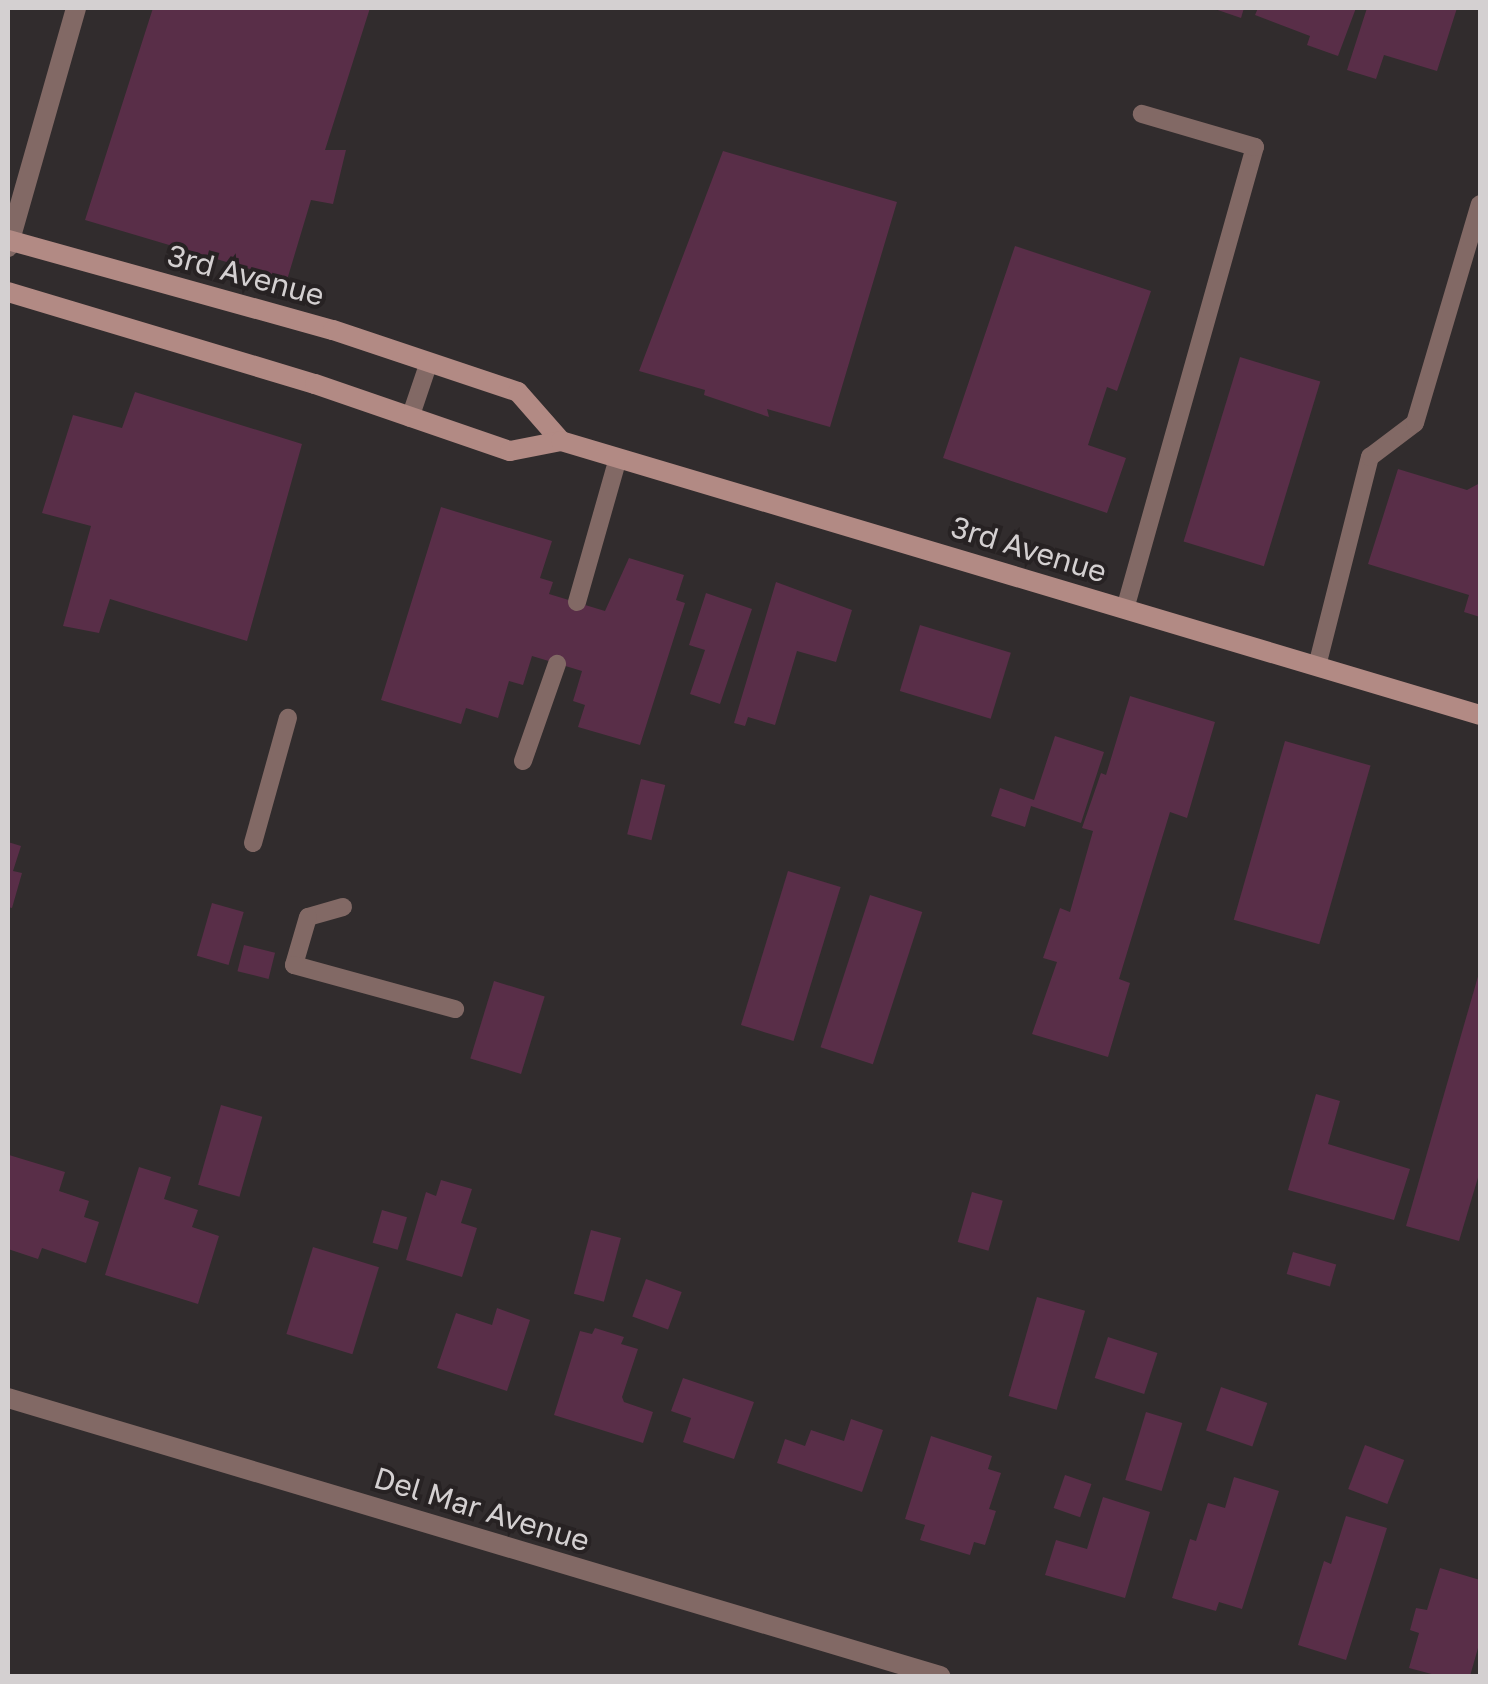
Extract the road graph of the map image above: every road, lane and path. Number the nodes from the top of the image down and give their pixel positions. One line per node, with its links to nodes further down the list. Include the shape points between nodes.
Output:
1 (76, 8): 4 (street)
2 (1142, 114): 11 (lane, via 1255,147)
3 (1480, 204): 13 (lane, via 1415,423 1370,456)
4 (8, 242): 6 (main road, 3rd Avenue)
5 (8, 292): 7 (main road, 3rd Avenue)
6 (429, 362): 7 (lane); 8 (main road, 3rd Avenue, via 518,392)
7 (410, 418): 8 (main road, 3rd Avenue, via 510,451)
8 (561, 441): 9 (main road, 3rd Avenue)
9 (618, 458): 10 (lane); 11 (main road, 3rd Avenue)
10 (577, 602)
11 (1125, 609): 13 (main road, 3rd Avenue)
12 (557, 664): 16 (lane)
13 (1317, 666): 14 (main road, 3rd Avenue)
14 (1480, 715)
15 (288, 718): 17 (lane)
16 (522, 761)
17 (253, 843)
18 (343, 907): 19 (lane, via 308,917 294,964)
19 (455, 1009)
20 (8, 1398): 21 (street, Del Mar Avenue)
21 (940, 1676)

